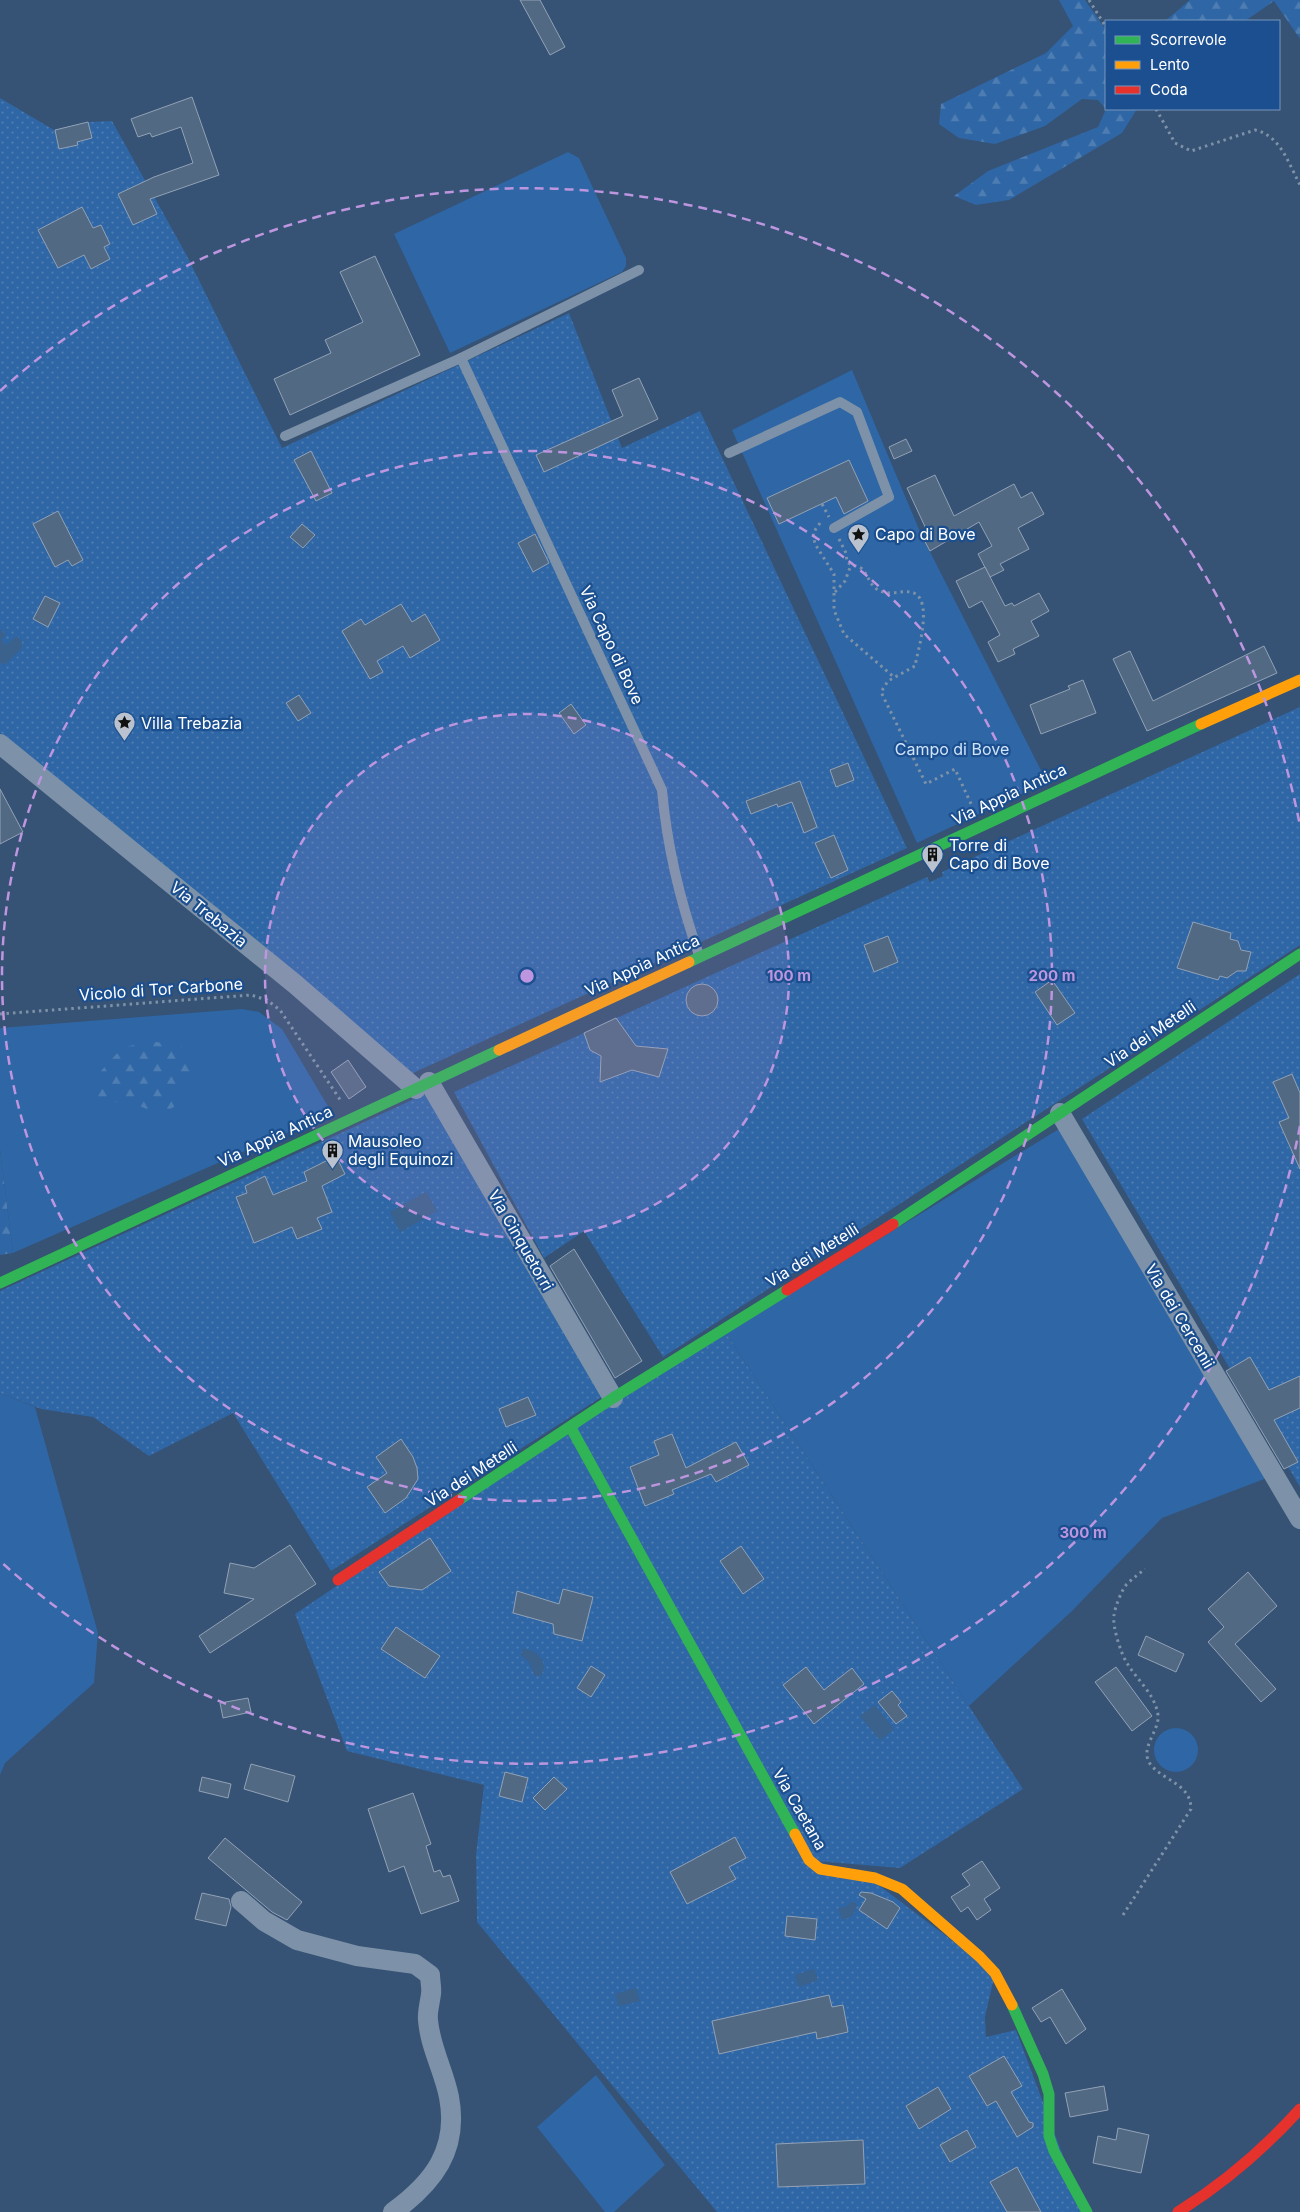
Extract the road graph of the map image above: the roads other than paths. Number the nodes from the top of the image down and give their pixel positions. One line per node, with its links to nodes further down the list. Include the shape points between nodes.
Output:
1 (638, 270): 2 (lane)
2 (461, 358): 3 (lane); 9 (lane, Via Capo di Bove, via 662,790 665,831 676,885)
3 (285, 436)
4 (729, 453): 5 (lane, via 840,402 857,412 889,497)
5 (834, 528)
6 (1300, 680): 9 (street, Via Appia Antica)
7 (0, 744): 10 (street, Via Trebazia)
8 (1300, 954): 11 (street, Via dei Metelli)
9 (700, 956): 10 (street, Via Appia Antica)
10 (423, 1085): 12 (street, Via Appia Antica); 13 (street, Via Cinquetorri)
11 (1060, 1113): 13 (street, Via dei Metelli, via 885,1229); 15 (street, Via dei Cercenii)
12 (0, 1283)
13 (613, 1398): 14 (street, Via dei Metelli)
14 (571, 1428): 16 (street, Via dei Metelli); 20 (street, Via Caetana, via 809,1860 826,1871 875,1878 902,1889 980,1957 1001,1981 1043,2074 1049,2094 1049,2136 1054,2151)
15 (1300, 1519)
16 (338, 1580)
17 (241, 1902): 19 (street, via 264,1921 297,1940 357,1956 415,1964 430,1975 427,2019 449,2097 452,2126 443,2161 429,2181)
18 (1300, 2109): 21 (street, via 1228,2180)
19 (393, 2212)
20 (1087, 2212)
21 (1178, 2212)

